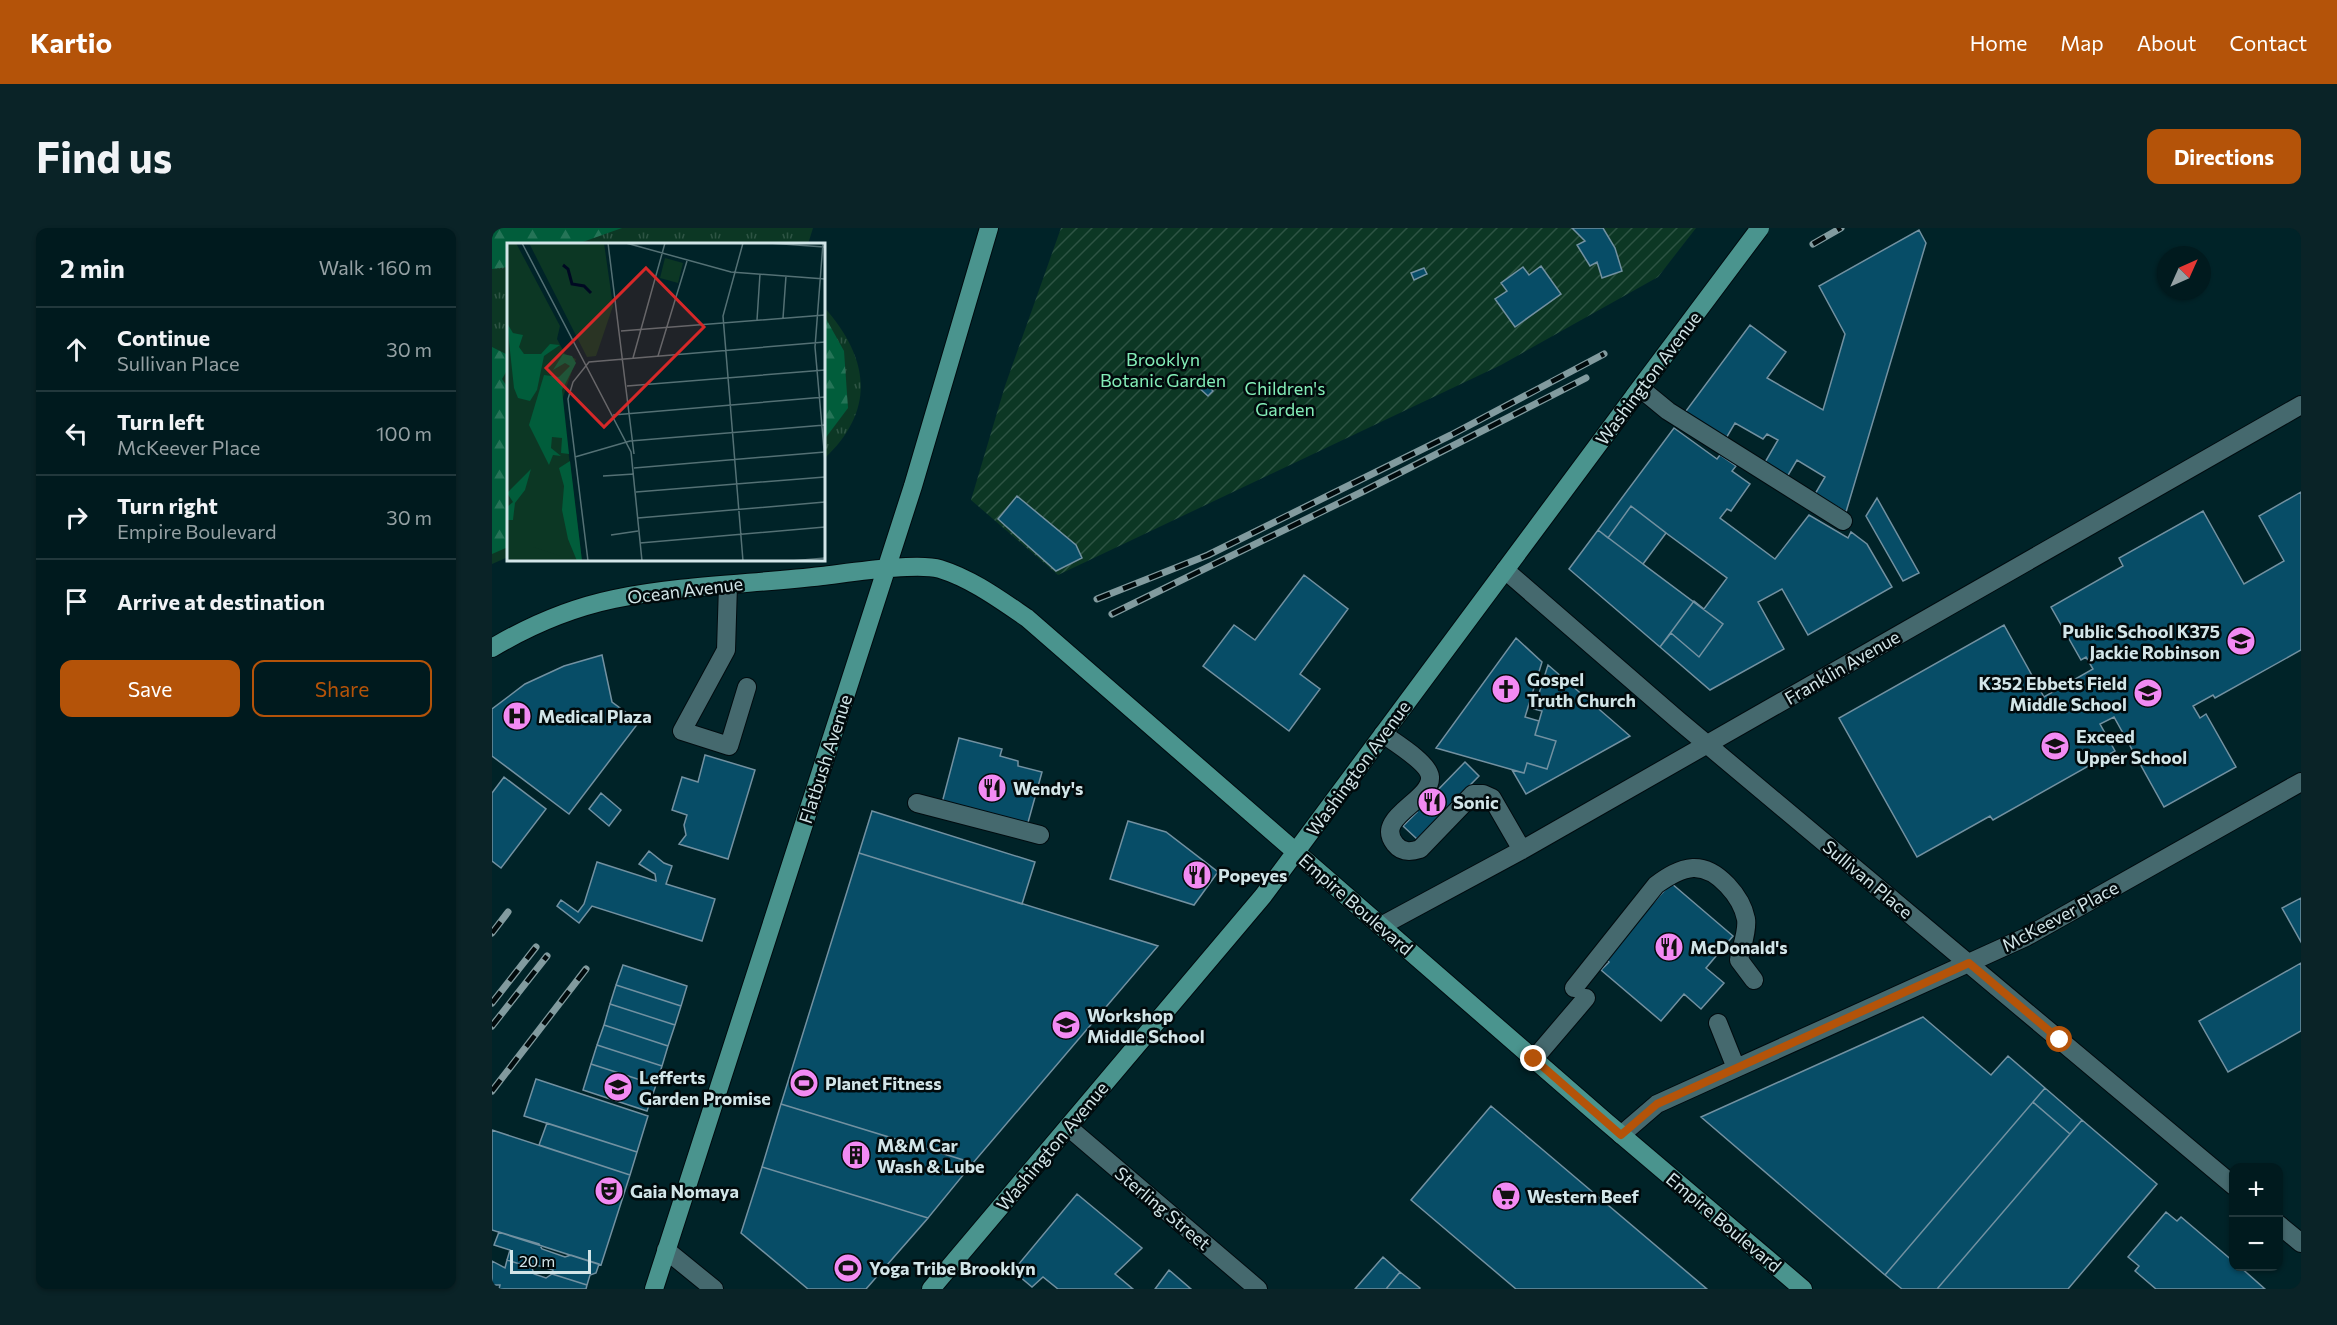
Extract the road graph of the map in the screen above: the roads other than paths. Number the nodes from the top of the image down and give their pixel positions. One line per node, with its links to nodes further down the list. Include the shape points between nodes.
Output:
1 (989, 228): 6 (main road, Flatbush Avenue)
2 (1760, 228): 3 (main road, Washington Avenue, bridge)
3 (1638, 392): 5 (street); 7 (main road, Washington Avenue)
4 (2301, 405): 12 (street, Franklin Avenue)
5 (1843, 521)
6 (886, 569): 8 (main road, Ocean Avenue); 17 (main road, Empire Boulevard, via 938,568 976,584 1027,618); 29 (main road, Flatbush Avenue)
7 (1505, 570): 11 (main road, Washington Avenue); 12 (street, Sullivan Place)
8 (728, 585): 9 (main road, Ocean Avenue, via 613,599 568,612); 10 (street, via 726,650 682,731 729,746)
9 (492, 648)
10 (747, 687)
11 (1383, 734): 16 (street, via 1426,766 1430,775 1429,785 1393,823 1390,832 1400,849 1420,849 1473,794 1483,794 1492,798); 17 (main road, Washington Avenue)
12 (1707, 744): 16 (street, Franklin Avenue); 19 (street, Sullivan Place)
13 (2301, 782): 19 (street, McKeever Place, via 2026,937)
14 (917, 803): 15 (street)
15 (1040, 835)
16 (1522, 850): 18 (street, Franklin Avenue)
17 (1297, 852): 18 (main road, Empire Boulevard); 24 (main road, Washington Avenue)
18 (1381, 926): 22 (main road, Empire Boulevard)
19 (1969, 963): 23 (street, McKeever Place); 26 (street, Sullivan Place)
20 (1754, 980): 22 (street, via 1739,960 1747,922 1741,901 1709,872 1694,868 1672,873 1656,885)
21 (1718, 1023): 23 (street)
22 (1534, 1059): 25 (main road, Empire Boulevard)
23 (1736, 1068): 25 (street, McKeever Place, via 1657,1104)
24 (1068, 1127): 32 (main road, Washington Avenue); 33 (street, Sterling Street)
25 (1621, 1135): 34 (main road, Empire Boulevard)
26 (2229, 1182)
27 (2283, 1228): 28 (street)
28 (2301, 1243)
29 (666, 1250): 30 (main road, Flatbush Avenue); 31 (street)
30 (654, 1289)
31 (714, 1289)
32 (931, 1289)
33 (1258, 1289)
34 (1803, 1289)

